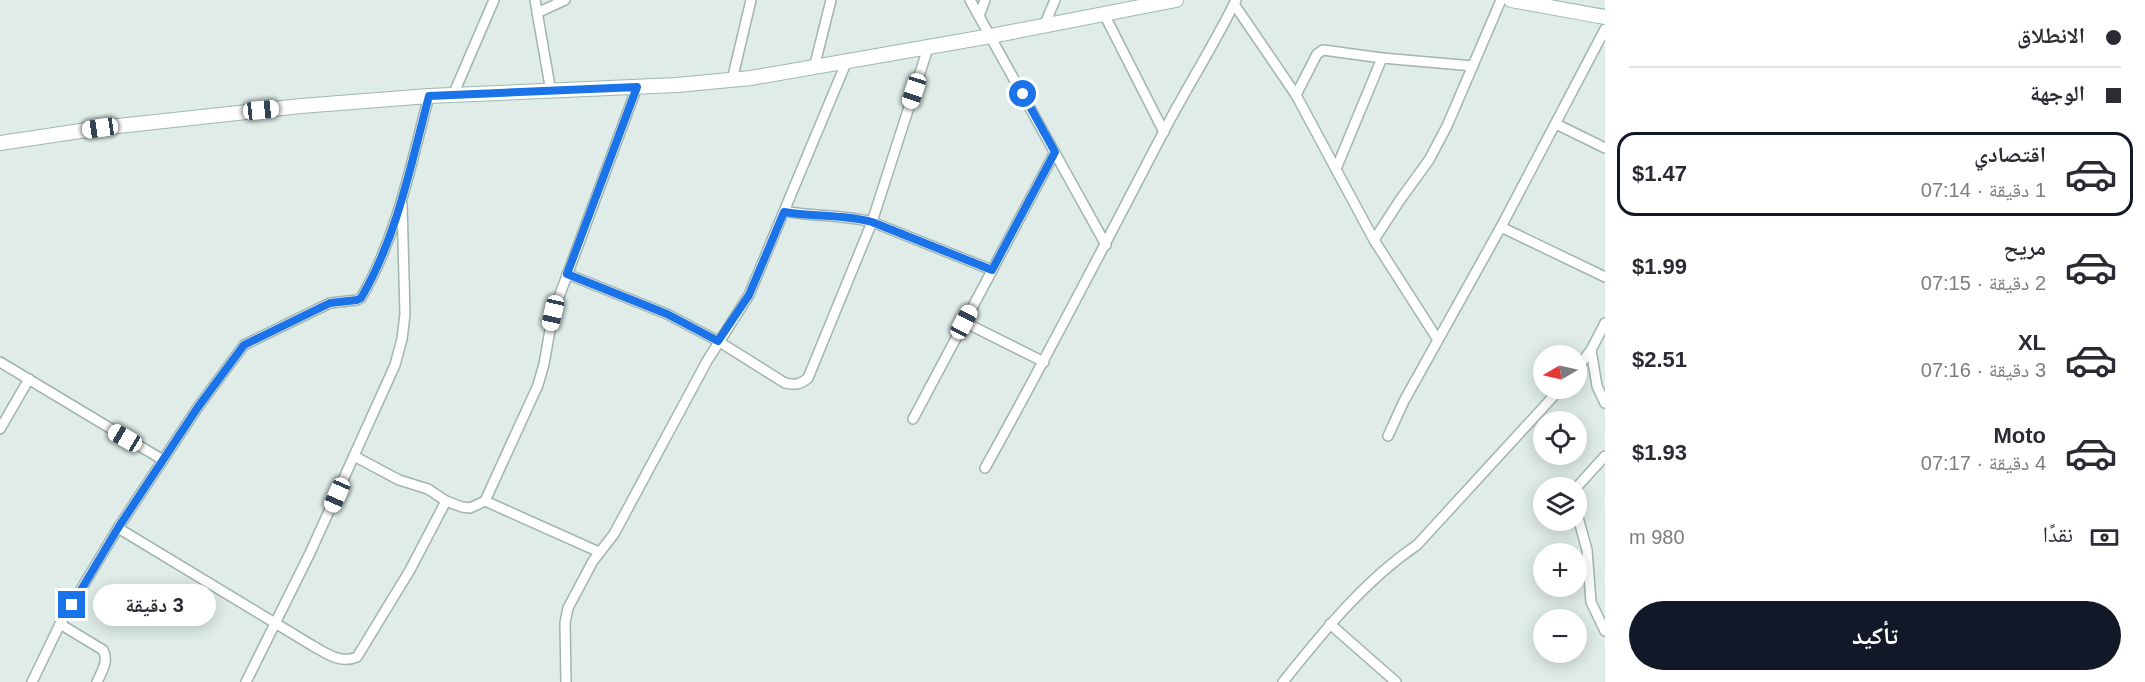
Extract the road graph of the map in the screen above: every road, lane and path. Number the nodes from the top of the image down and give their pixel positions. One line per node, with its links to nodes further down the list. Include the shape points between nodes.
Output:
1 (494, 0): 28 (street)
2 (535, 0): 13 (street)
3 (565, 0): 13 (street)
4 (751, 0): 25 (street)
5 (831, 0): 24 (street)
6 (970, 0): 15 (street)
7 (985, 0): 15 (street)
8 (1055, 0): 17 (street)
9 (1176, 0): 14 (street)
10 (1501, 0): 23 (street)
11 (1511, 0): 16 (street)
12 (1235, 2): 29 (street); 32 (street)
13 (537, 14): 27 (street)
14 (1104, 14): 17 (street); 32 (street)
15 (979, 16): 19 (street)
16 (1605, 17)
17 (1044, 26): 19 (street)
18 (1605, 29): 31 (street)
19 (991, 36): 20 (street); 35 (street)
20 (928, 48): 22 (street); 39 (street)
21 (1382, 58): 23 (street); 29 (street, via 1320,51); 36 (street)
22 (846, 63): 24 (street); 38 (street)
23 (1473, 66): 41 (street, via 1429,160)
24 (814, 68): 25 (street)
25 (732, 80): 26 (street)
26 (637, 87): 27 (street); 44 (street)
27 (551, 92): 28 (street)
28 (453, 95): 30 (street)
29 (1296, 95): 36 (street)
30 (429, 96): 33 (street, via 222,114); 37 (street)
31 (1556, 124): 34 (street); 40 (street)
32 (1164, 132): 42 (street)
33 (0, 143)
34 (1605, 148)
35 (1055, 152): 42 (street); 43 (street)
36 (1336, 169): 41 (street)
37 (402, 198): 60 (street, via 402,339 395,365); 62 (street, via 361,298 330,303 244,345)
38 (784, 212): 39 (street); 49 (street, via 749,295)
39 (872, 222): 43 (street); 49 (street, via 804,382 785,383)
40 (1501, 227): 45 (street); 48 (street)
41 (1374, 240): 48 (street)
42 (1106, 245): 53 (street)
43 (992, 270): 46 (street)
44 (567, 274): 49 (street, via 667,314); 66 (street, via 553,313 538,385)
45 (1605, 278)
46 (964, 322): 53 (street); 57 (street)
47 (1605, 323): 50 (street)
48 (1438, 340): 59 (street)
49 (718, 341): 69 (street, via 614,534)
50 (1590, 350): 51 (street); 56 (street, via 1597,386)
51 (1587, 354)
52 (0, 362): 54 (street)
53 (1044, 362): 63 (street)
54 (29, 379): 58 (street); 62 (street)
55 (1551, 399): 72 (street, via 1418,545 1398,558)
56 (1605, 403)
57 (914, 419)
58 (0, 429)
59 (1388, 436)
60 (354, 456): 65 (street); 71 (street)
61 (1605, 456): 64 (street)
62 (164, 460): 67 (street)
63 (985, 468)
64 (1586, 477)
65 (446, 501): 66 (street, via 470,508); 71 (street, via 357,657 333,657)
66 (485, 501): 69 (street)
67 (118, 528): 70 (street); 71 (street)
68 (1582, 531): 73 (street, via 1591,602)
69 (599, 552): 78 (street, via 566,614)
70 (60, 624): 75 (street); 76 (street, via 103,650 106,662)
71 (275, 624): 77 (street)
72 (1330, 624): 74 (street); 79 (street)
73 (1605, 631)
74 (1385, 673): 80 (street); 81 (street)
75 (32, 682)
76 (97, 682)
77 (246, 682)
78 (566, 682)
79 (1283, 682)
80 (1378, 682)
81 (1396, 682)

